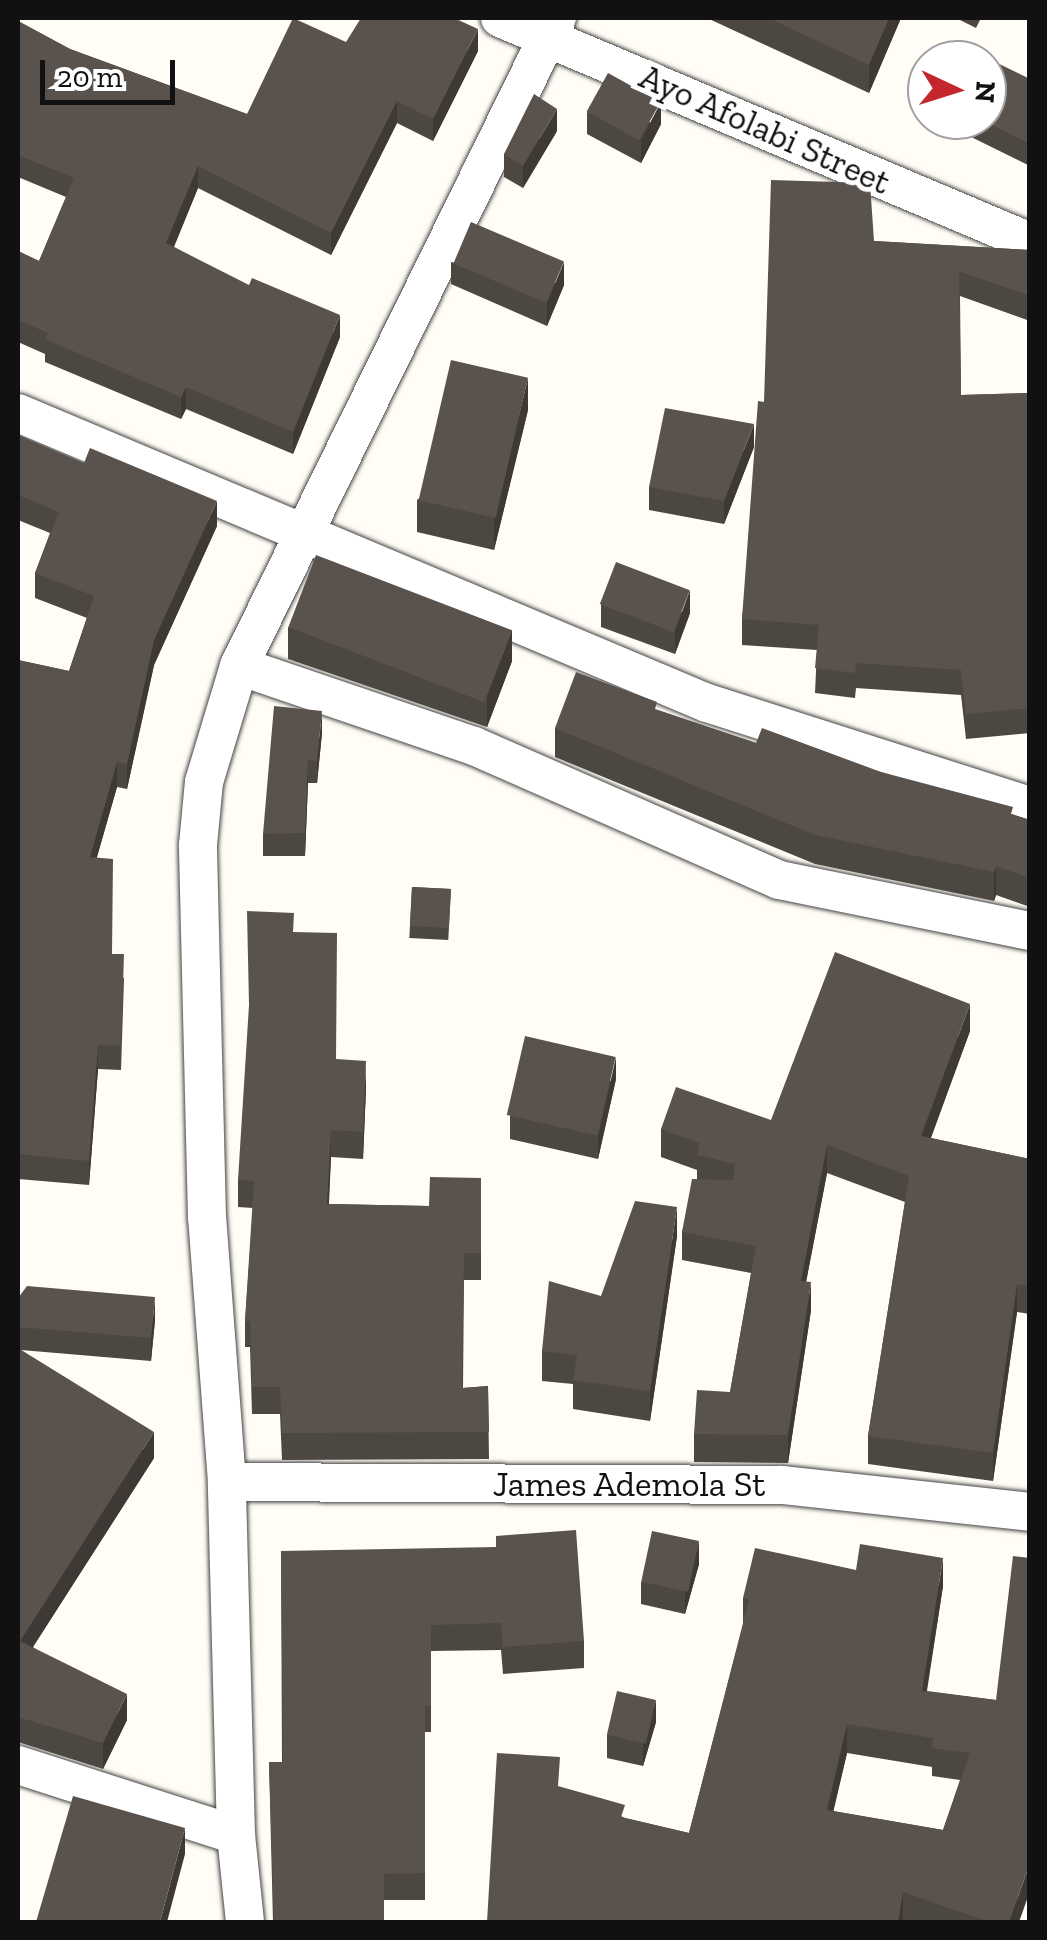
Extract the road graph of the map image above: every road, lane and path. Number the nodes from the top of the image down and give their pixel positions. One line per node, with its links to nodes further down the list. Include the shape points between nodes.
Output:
1 (500, 18): 2 (street, Ayo Afolabi Street)
2 (552, 27): 3 (street, Ayo Afolabi Street); 5 (street)
3 (1030, 242)
4 (18, 413): 5 (street)
5 (304, 531): 6 (street); 7 (street, via 707,703)
6 (240, 666): 8 (street, via 474,746 779,880); 9 (street, via 204,782 198,845 207,1218)
7 (1030, 806)
8 (1030, 931)
9 (227, 1482): 10 (street, James Ademola St, via 782,1485); 12 (street)
10 (1030, 1512)
11 (18, 1765): 12 (street)
12 (236, 1835): 13 (street)
13 (246, 1922)

